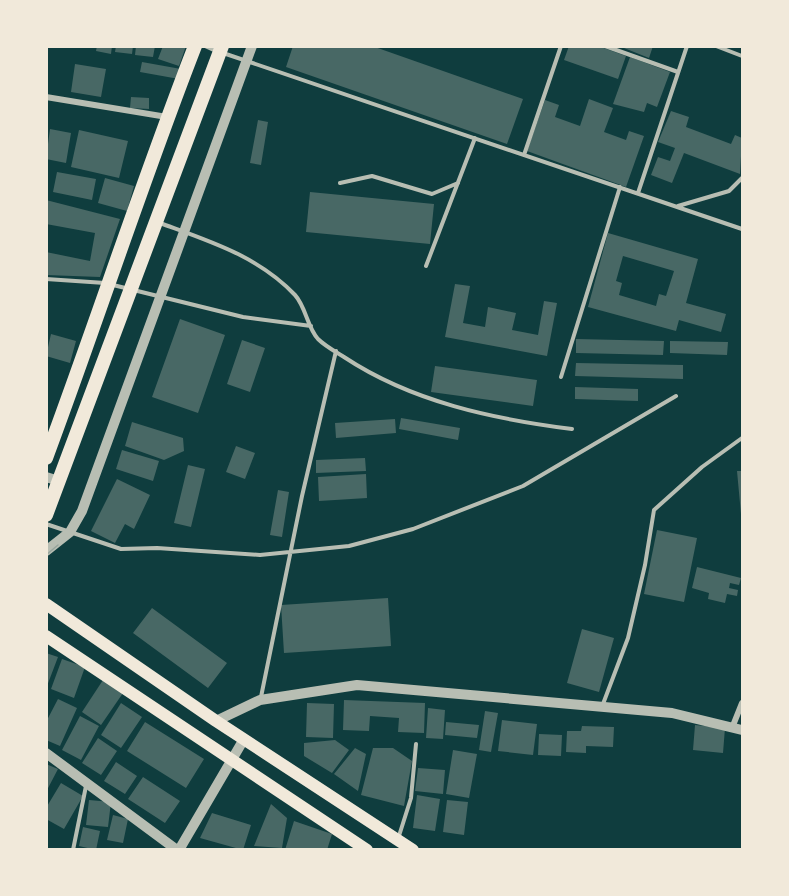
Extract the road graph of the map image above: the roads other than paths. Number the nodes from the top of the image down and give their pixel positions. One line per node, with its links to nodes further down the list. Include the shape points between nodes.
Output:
1 (195, 46): 13 (main road)
2 (205, 46): 8 (lane)
3 (252, 46): 10 (street)
4 (561, 46): 15 (lane)
5 (605, 46): 11 (lane)
6 (687, 46): 11 (lane)
7 (716, 46): 9 (lane)
8 (221, 49): 10 (lane); 22 (main road)
9 (742, 56)
10 (247, 61): 14 (lane); 24 (street)
11 (678, 72): 20 (lane)
12 (46, 97): 13 (street)
13 (167, 117): 27 (main road)
14 (475, 138): 15 (lane); 18 (lane)
15 (524, 155): 19 (lane)
16 (742, 178): 21 (lane, via 729,191)
17 (340, 183): 18 (lane, via 372,176 432,194)
18 (459, 183): 25 (lane)
19 (620, 187): 20 (lane); 32 (lane)
20 (638, 193): 21 (lane)
21 (676, 206): 23 (lane)
22 (157, 222): 24 (lane); 28 (main road)
23 (742, 229)
24 (184, 232): 29 (street); 30 (lane, via 231,249 271,272 297,297)
25 (426, 266)
26 (46, 279): 27 (lane)
27 (110, 285): 28 (lane); 36 (main road)
28 (133, 289): 29 (lane); 37 (main road)
29 (162, 296): 30 (lane, via 243,317); 40 (street, via 82,511)
30 (311, 326): 31 (lane, via 318,339)
31 (336, 351): 34 (lane, via 364,370 436,401 506,421); 42 (lane)
32 (561, 377)
33 (676, 396): 42 (lane, via 524,486 414,529 349,546)
34 (572, 429)
35 (742, 438): 47 (lane, via 654,510 628,638)
36 (46, 458)
37 (53, 479): 38 (main road)
38 (46, 515)
39 (46, 524): 40 (lane)
40 (70, 532): 41 (street); 42 (lane, via 121,549 260,555)
41 (46, 551)
42 (290, 552): 45 (lane)
43 (46, 604): 48 (main road)
44 (46, 636): 53 (main road)
45 (260, 700): 47 (street, via 357,685); 48 (street)
46 (742, 703): 49 (street)
47 (601, 707): 49 (street, via 672,713)
48 (216, 721): 50 (main road)
49 (737, 729)
50 (244, 739): 53 (street); 55 (main road)
51 (416, 744): 55 (lane, via 411,798)
52 (46, 753): 54 (street)
53 (233, 758): 57 (street); 58 (main road)
54 (87, 783): 56 (lane); 57 (street)
55 (398, 839): 59 (main road)
56 (74, 849)
57 (178, 849)
58 (367, 849)
59 (413, 849)

